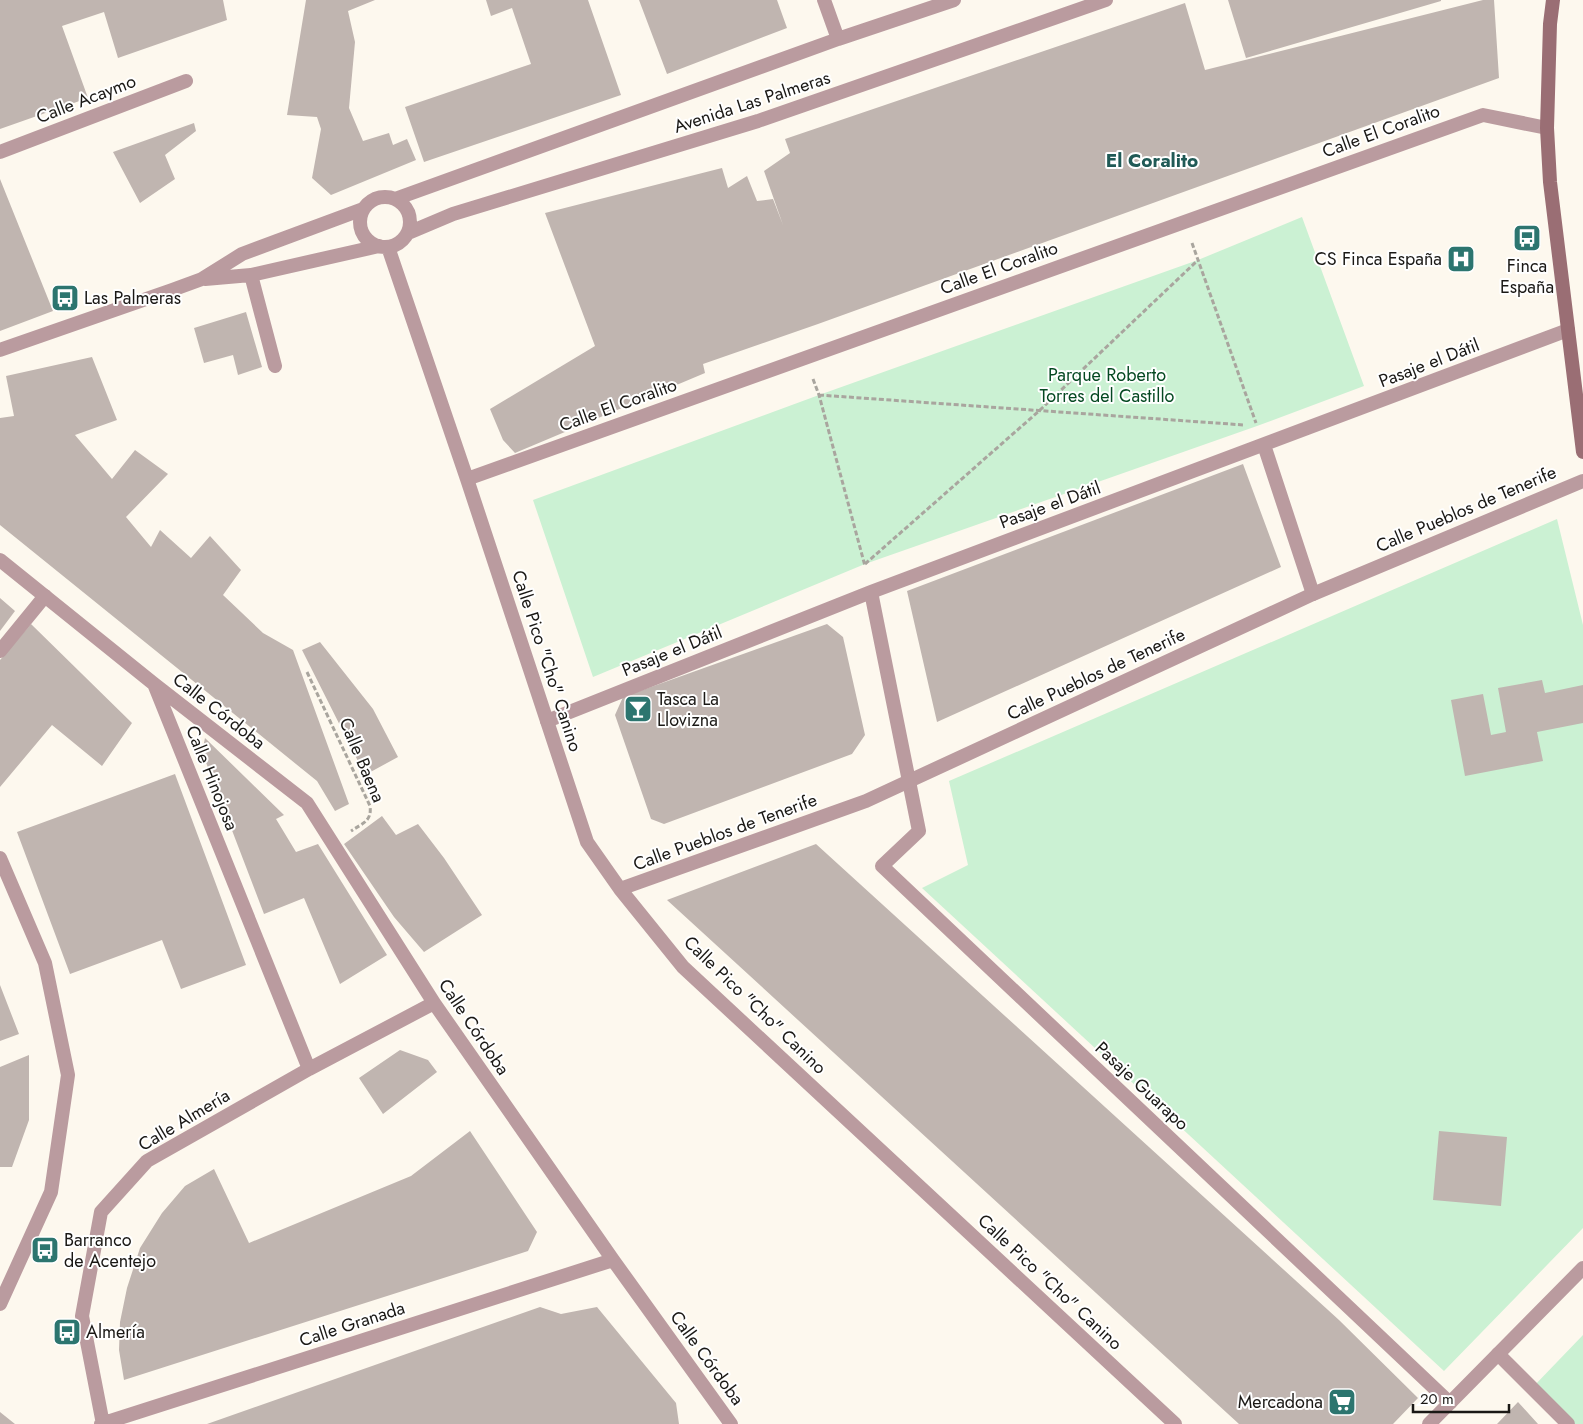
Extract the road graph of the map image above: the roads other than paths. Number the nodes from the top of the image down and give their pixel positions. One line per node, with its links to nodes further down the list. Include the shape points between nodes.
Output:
1 (824, 0): 5 (street)
2 (954, 0): 5 (street, Avenida Las Palmeras)
3 (1106, 0): 11 (street, Avenida Las Palmeras, via 758,121 453,214)
4 (1553, 0): 7 (main road)
5 (838, 40): 9 (street, Avenida Las Palmeras)
6 (186, 81): 8 (street, Calle Acaymo)
7 (1547, 128): 15 (main road, via 1550,182); 20 (street, Calle El Coralito, via 1483,115)
8 (0, 152)
9 (395, 198): 10 (street, via 372,200); 11 (street, via 406,207 411,220)
10 (363, 209): 12 (street, via 360,218 364,235); 14 (street, via 242,254)
11 (408, 233): 12 (street, via 400,243)
12 (384, 247): 13 (street); 20 (street, Calle Pico "Cho" Canino)
13 (251, 275): 14 (street); 17 (street)
14 (202, 279): 16 (street)
15 (1568, 330): 18 (street, Pasaje el Dátil); 19 (main road)
16 (0, 350)
17 (276, 366)
18 (1264, 445): 23 (street, Pasaje el Dátil); 24 (street)
19 (1583, 452)
20 (467, 479): 28 (street, Calle Pico "Cho" Canino)
21 (1583, 481): 24 (street, Calle Pueblos de Tenerife)
22 (0, 560): 25 (street, Calle Hinojosa)
23 (871, 592): 28 (street, Pasaje el Dátil); 29 (street)
24 (1313, 594): 29 (street, Calle Pueblos de Tenerife)
25 (45, 596): 26 (street); 27 (street, Calle Hinojosa)
26 (0, 651)
27 (154, 684): 32 (street, Calle Córdoba, via 306,803); 33 (street, Calle Hinojosa)
28 (547, 721): 31 (street, Calle Pico "Cho" Canino, via 587,842)
29 (909, 780): 31 (street, Calle Pueblos de Tenerife, via 866,801); 38 (street, Pasaje Guarapo, via 919,831 882,866)
30 (0, 858): 36 (street, via 45,963 68,1075 51,1192)
31 (620, 890): 41 (street, Calle Pico "Cho" Canino, via 683,967)
32 (434, 1003): 33 (street, Calle Almería); 34 (street, Calle Córdoba)
33 (308, 1069): 39 (street, Calle Almería, via 147,1161 101,1212 82,1316)
34 (613, 1260): 39 (street, Calle Granada); 40 (street, Calle Córdoba)
35 (1583, 1268): 37 (street)
36 (0, 1304)
37 (1498, 1354): 38 (street); 43 (street)
38 (1450, 1402): 42 (street)
39 (102, 1424)
40 (732, 1424)
41 (1175, 1424)
42 (1429, 1424)
43 (1568, 1424)

